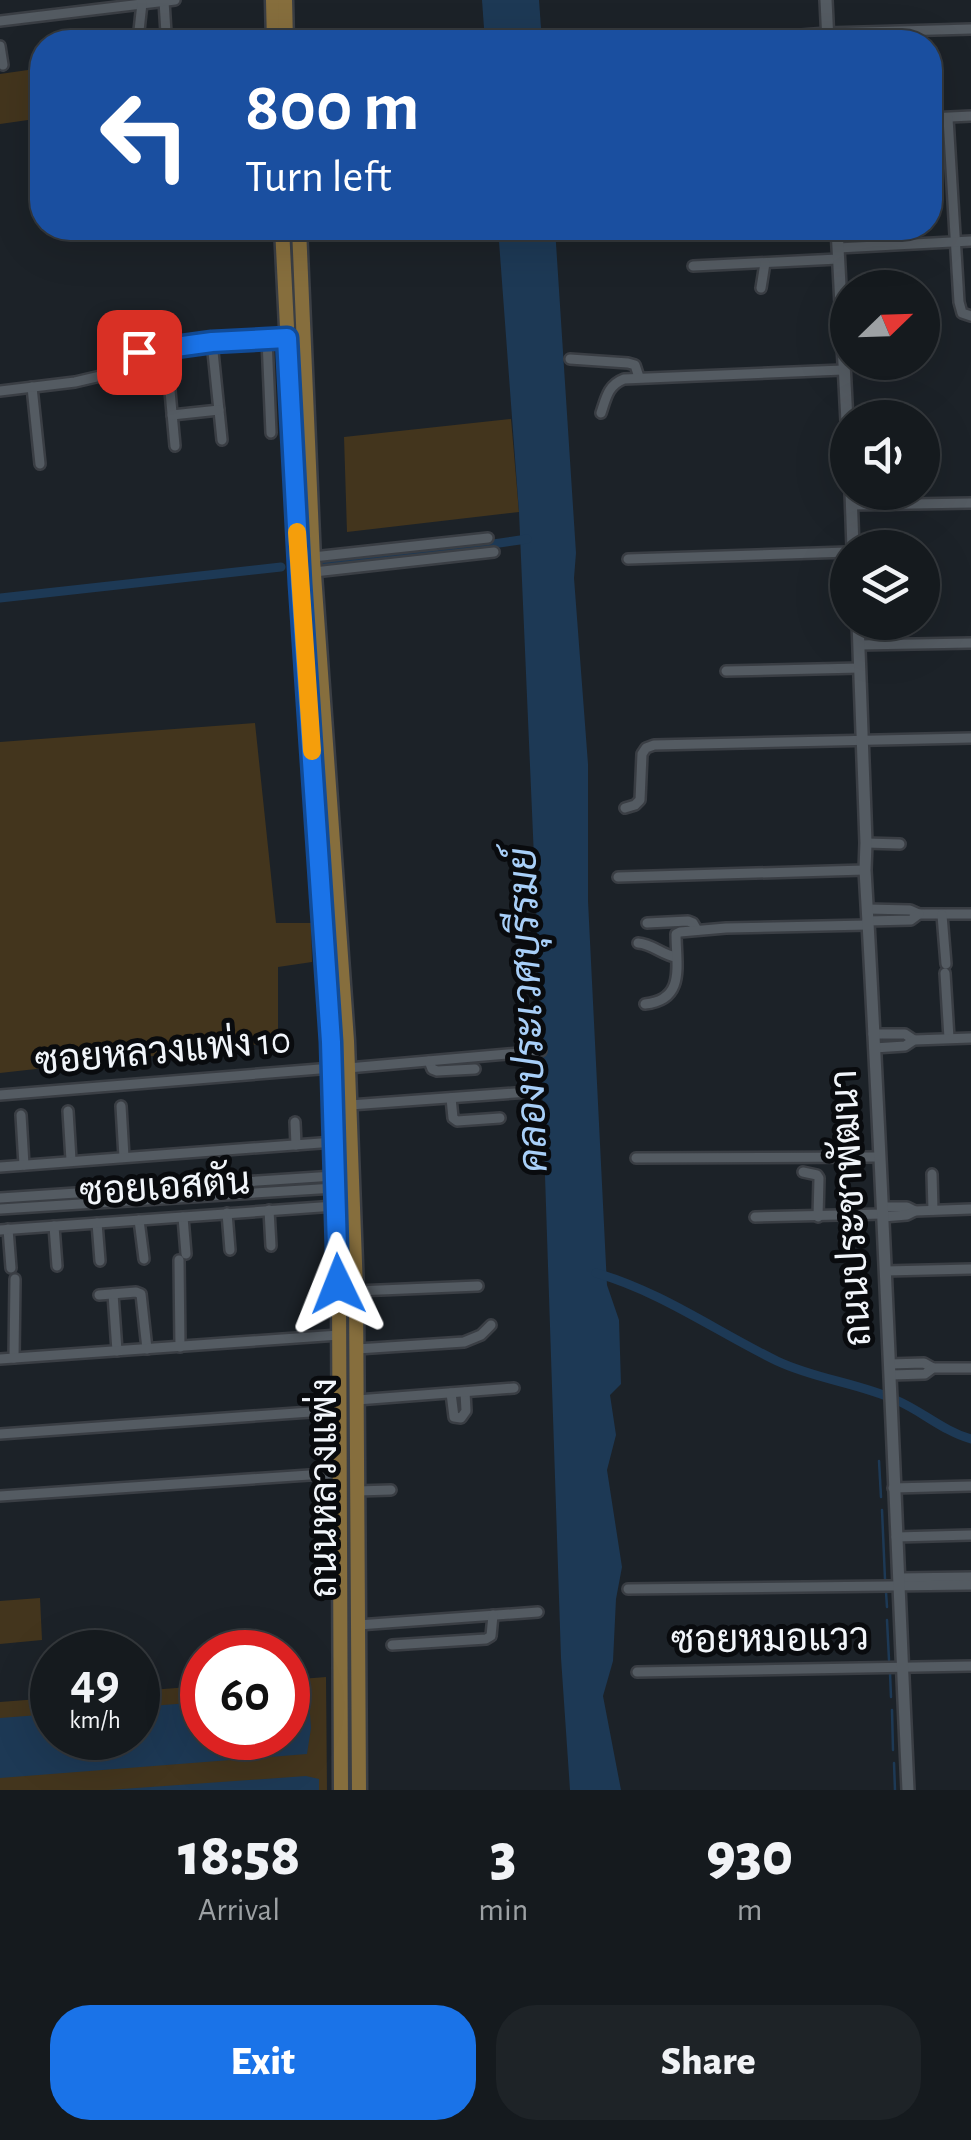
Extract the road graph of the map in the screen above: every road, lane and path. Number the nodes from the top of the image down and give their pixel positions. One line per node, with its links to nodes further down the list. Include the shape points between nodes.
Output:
1 (175, 0): 6 (street)
2 (273, 0): 12 (main road)
3 (285, 0): 13 (main road)
4 (294, 0): 14 (main road)
5 (826, 0): 15 (street)
6 (164, 1): 7 (street); 11 (street)
7 (142, 4): 8 (street); 10 (street)
8 (0, 21)
9 (971, 29): 16 (street)
10 (139, 30)
11 (166, 30)
12 (274, 30)
13 (286, 30)
14 (295, 30)
15 (828, 30)
16 (942, 31)
17 (0, 46): 18 (street)
18 (3, 65)
19 (971, 116): 21 (street)
20 (942, 118): 21 (street)
21 (948, 118): 27 (street)
22 (283, 240): 35 (main road, ถนนหลวงแพ่ง)
23 (300, 240): 57 (main road, ถนนหลวงแพ่ง)
24 (837, 240): 29 (street)
25 (887, 240): 28 (street)
26 (971, 241): 27 (street)
27 (955, 242): 28 (street); 34 (street, via 958,302)
28 (888, 245): 29 (street)
29 (838, 253): 30 (street); 32 (street)
30 (765, 263): 31 (street); 33 (street)
31 (694, 266)
32 (839, 270)
33 (761, 288)
34 (971, 316)
35 (287, 338): 36 (street); 82 (main road, ถนนหลวงแพ่ง)
36 (267, 339): 37 (street); 47 (street)
37 (212, 342): 38 (street); 44 (street)
38 (166, 347): 42 (street, via 139,352 109,374); 46 (street)
39 (570, 359): 41 (street, via 628,362)
40 (830, 371): 41 (street)
41 (639, 378): 45 (street, via 615,383)
42 (32, 388): 43 (street); 50 (street)
43 (0, 391)
44 (219, 410): 46 (street); 48 (street)
45 (601, 413)
46 (172, 415): 49 (street)
47 (271, 432)
48 (222, 440)
49 (175, 446)
50 (40, 464)
51 (940, 503): 52 (street)
52 (971, 504)
53 (488, 538): 57 (street)
54 (830, 551): 56 (street)
55 (494, 552): 57 (street)
56 (628, 559)
57 (314, 565): 80 (main road, ถนนหลวงแพ่ง)
58 (859, 640): 60 (street, ถนนประชาพัฒนา)
59 (971, 643): 60 (street)
60 (859, 645): 61 (street, ถนนประชาพัฒนา)
61 (860, 668): 62 (street); 64 (street, ถนนประชาพัฒนา)
62 (726, 672)
63 (971, 738): 64 (street)
64 (863, 742): 65 (street, via 654,745 642,754 640,800); 66 (street, ถนนประชาพัฒนา)
65 (625, 808)
66 (866, 843): 67 (street); 68 (street, ถนนประชาพัฒนา)
67 (900, 844)
68 (865, 870): 69 (street); 72 (street, ถนนประชาพัฒนา)
69 (618, 878)
70 (942, 914): 71 (street); 72 (street); 78 (street)
71 (971, 914)
72 (867, 918): 74 (street); 81 (street, ถนนประชาพัฒนา)
73 (648, 923): 74 (street, via 688,920)
74 (696, 930): 76 (street, via 676,934)
75 (638, 944): 76 (street)
76 (676, 958): 77 (street, via 671,994)
77 (645, 1004)
78 (949, 1038): 79 (street); 81 (street, via 905,1046)
79 (971, 1038)
80 (348, 1041): 82 (main road); 86 (main road, ถนนหลวงแพ่ง)
81 (874, 1041): 100 (street, ถนนประชาพัฒนา)
82 (331, 1042): 85 (main road, ถนนหลวงแพ่ง)
83 (541, 1051): 84 (street)
84 (429, 1061): 86 (street); 87 (street, via 436,1071)
85 (332, 1068): 89 (street, ซอยหลวงแพ่ง 10); 97 (main road, ถนนหลวงแพ่ง)
86 (348, 1068): 92 (main road, ถนนหลวงแพ่ง)
87 (475, 1068)
88 (528, 1092): 90 (street)
89 (0, 1096)
90 (451, 1098): 92 (street); 95 (street, via 457,1121)
91 (121, 1106): 99 (street)
92 (350, 1106): 135 (main road, ถนนหลวงแพ่ง)
93 (68, 1111): 102 (street)
94 (21, 1115): 103 (street)
95 (500, 1118)
96 (295, 1122): 98 (street)
97 (334, 1142): 98 (street); 108 (main road, ถนนหลวงแพ่ง)
98 (296, 1144): 99 (street)
99 (124, 1157): 102 (street)
100 (879, 1157): 101 (street); 116 (street, ถนนประชาพัฒนา)
101 (636, 1158)
102 (70, 1160): 103 (street)
103 (24, 1166): 104 (street)
104 (0, 1167)
105 (803, 1172): 119 (street, via 818,1174)
106 (932, 1174): 114 (street)
107 (275, 1180): 108 (street); 109 (street); 110 (street)
108 (334, 1182): 109 (street); 111 (main road, ถนนหลวงแพ่ง)
109 (276, 1192): 112 (street)
110 (0, 1198)
111 (335, 1206): 113 (street, ซอยเอสตัน); 136 (main road, ถนนหลวงแพ่ง)
112 (0, 1210)
113 (269, 1210): 117 (street, ซอยเอสตัน); 125 (street)
114 (933, 1210): 115 (street); 116 (street)
115 (971, 1210)
116 (883, 1212): 119 (street); 132 (street, ถนนประชาพัฒนา)
117 (227, 1213): 118 (street, ซอยเอสตัน); 126 (street)
118 (183, 1216): 121 (street, ซอยเอสตัน); 141 (street)
119 (818, 1216): 120 (street)
120 (755, 1218)
121 (139, 1220): 122 (street, ซอยเอสตัน); 127 (street)
122 (97, 1223): 123 (street, ซอยเอสตัน); 128 (street)
123 (54, 1226): 124 (street, ซอยเอสตัน); 129 (street)
124 (4, 1230): 130 (street)
125 (271, 1246)
126 (230, 1250)
127 (144, 1259)
128 (100, 1261)
129 (56, 1266)
130 (11, 1268)
131 (971, 1269): 132 (street)
132 (885, 1271): 148 (street, ถนนประชาพัฒนา)
133 (14, 1279): 145 (street)
134 (478, 1286): 135 (street)
135 (356, 1290): 136 (main road); 143 (main road, ถนนหลวงแพ่ง)
136 (339, 1292): 140 (main road, ถนนหลวงแพ่ง)
137 (113, 1294): 138 (street); 142 (street, via 141,1294); 144 (street)
138 (98, 1295)
139 (491, 1325): 143 (street, via 464,1342)
140 (339, 1335): 141 (street); 153 (main road, ถนนหลวงแพ่ง)
141 (180, 1346): 142 (street)
142 (147, 1349): 144 (street)
143 (356, 1349): 152 (main road, ถนนหลวงแพ่ง)
144 (118, 1351): 145 (street)
145 (14, 1358): 146 (street)
146 (0, 1359)
147 (971, 1368): 148 (street, via 925,1374)
148 (889, 1369): 157 (street, ถนนประชาพัฒนา)
149 (514, 1388): 151 (street)
150 (452, 1392): 151 (street); 151 (street, via 452,1414 461,1418); 152 (street)
151 (465, 1392)
152 (357, 1400): 159 (main road, ถนนหลวงแพ่ง)
153 (339, 1410): 154 (street); 155 (main road, ถนนหลวงแพ่ง)
154 (0, 1434)
155 (339, 1473): 160 (street); 174 (main road, ถนนหลวงแพ่ง)
156 (971, 1486): 157 (street)
157 (893, 1488): 162 (street, ถนนประชาพัฒนา)
158 (391, 1490): 159 (street)
159 (358, 1491): 169 (main road, ถนนหลวงแพ่ง)
160 (0, 1496)
161 (971, 1535): 162 (street)
162 (896, 1537): 164 (street, ถนนประชาพัฒนา)
163 (971, 1577): 164 (street)
164 (899, 1582): 165 (street); 166 (street); 172 (street, ถนนประชาพัฒนา)
165 (971, 1585)
166 (628, 1589)
167 (538, 1612): 168 (street)
168 (493, 1615): 169 (street); 170 (street, via 486,1639)
169 (358, 1625): 175 (main road, ถนนหลวงแพ่ง)
170 (392, 1645)
171 (971, 1666): 172 (street, ซอยหมอแวว)
172 (904, 1667): 173 (street, ซอยหมอแวว); 176 (street, ถนนประชาพัฒนา)
173 (638, 1672)
174 (340, 1790)
175 (359, 1790)
176 (908, 1790)

